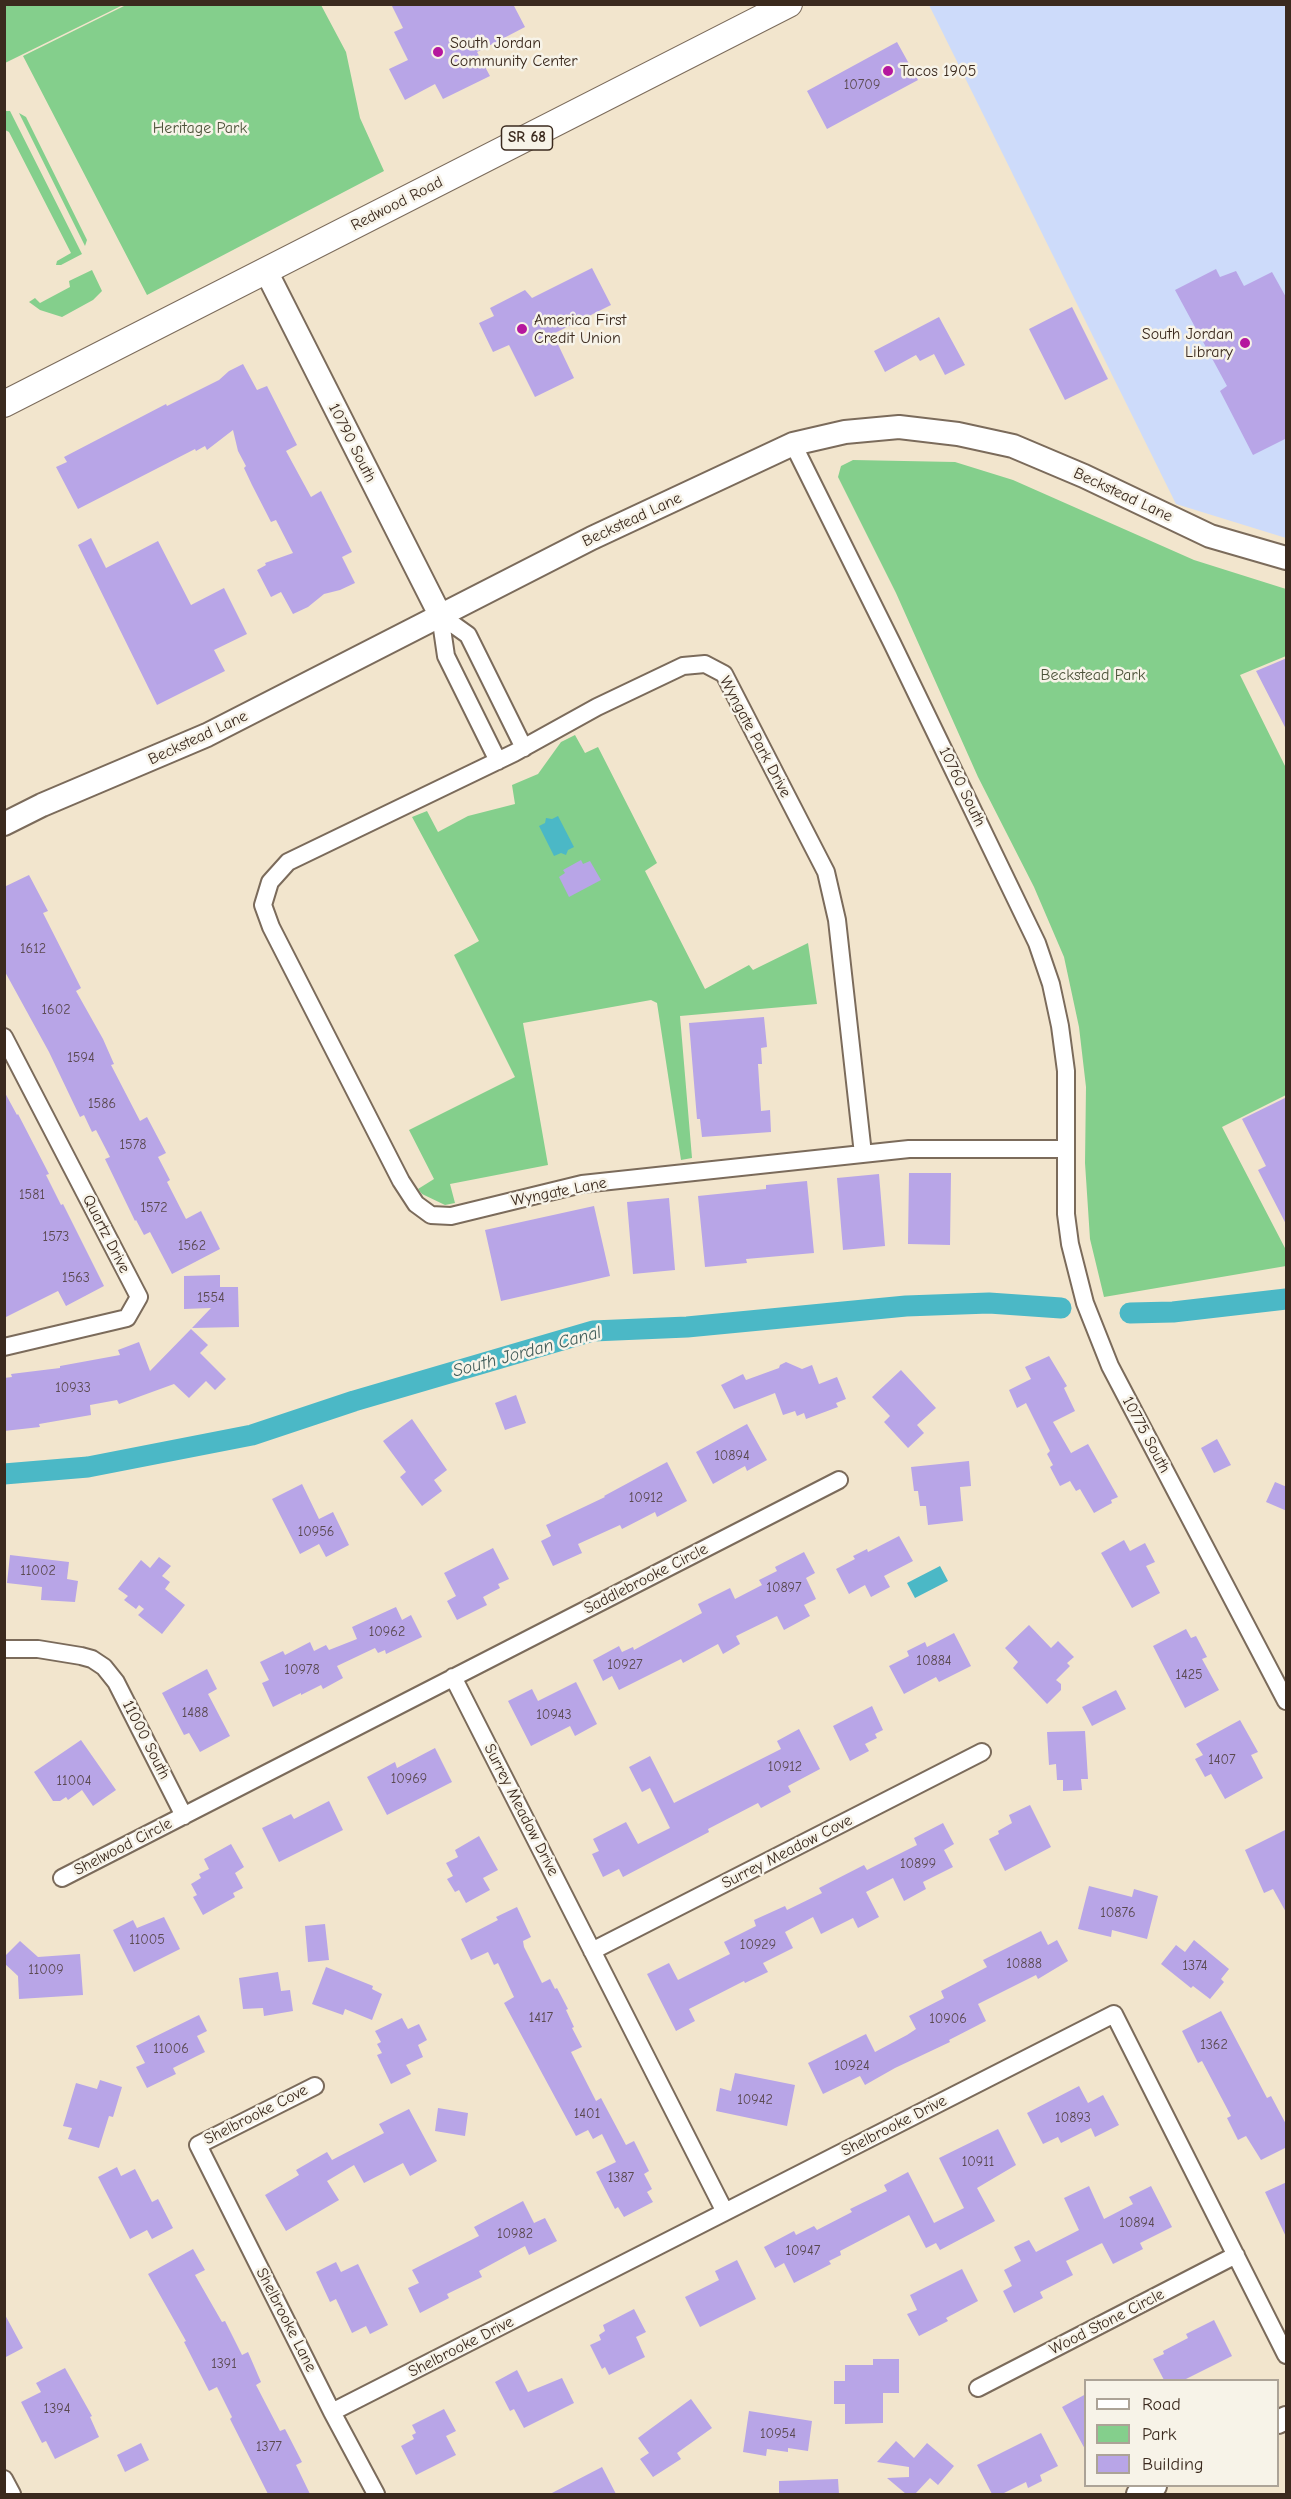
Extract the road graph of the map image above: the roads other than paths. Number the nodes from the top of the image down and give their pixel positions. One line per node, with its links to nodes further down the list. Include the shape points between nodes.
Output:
1 (789, 4): 2 (main road, Redwood Road / SR 68)
2 (266, 271): 3 (main road, Redwood Road / SR 68); 6 (street, 10790 South)
3 (4, 404)
4 (793, 444): 5 (street, Beckstead Lane, via 845,432 899,427 1013,446 1210,536); 6 (street, Beckstead Lane, via 592,538); 12 (street, 10760 South, via 1037,943 1060,1026 1066,1071)
5 (1287, 558)
6 (440, 615): 7 (street, 10790 South, via 468,635); 8 (street, 10790 South, via 446,656); 9 (street, Beckstead Lane, via 218,730)
7 (524, 748): 8 (street, Wyngate Park Drive); 13 (street, Wyngate Park Drive, via 682,666 705,664 724,674 826,873 837,920)
8 (498, 761): 10 (street, Wyngate Park Drive, via 288,862)
9 (4, 824)
10 (270, 882): 13 (street, Wyngate Lane, via 263,905 272,927 401,1181 416,1204 431,1215 451,1215 582,1184)
11 (4, 1037): 14 (street, Quartz Drive, via 139,1297 127,1318)
12 (1066, 1149): 13 (street, Wyngate Lane, via 909,1149); 18 (street, 10775 South, via 1070,1244 1095,1332)
13 (863, 1154)
14 (4, 1347)
15 (839, 1480): 17 (street, Saddlebrooke Circle)
16 (4, 1649): 20 (street, 11000 South, via 38,1649 81,1656 104,1666 116,1682)
17 (453, 1677): 20 (street); 22 (street, Surrey Meadow Drive)
18 (1287, 1701)
19 (982, 1752): 22 (street, Surrey Meadow Cove)
20 (184, 1816): 21 (street, Shelwood Circle)
21 (62, 1878)
22 (592, 1951): 25 (street, Surrey Meadow Drive)
23 (315, 2086): 24 (street, Shelbrooke Cove)
24 (198, 2145): 29 (street, Shelbrooke Lane)
25 (725, 2212): 26 (street, Shelbrooke Drive, via 1114,2014); 29 (street, Shelbrooke Drive)
26 (1236, 2255): 27 (street, Shelbrooke Drive); 28 (street, Wood Stone Circle)
27 (1287, 2355)
28 (978, 2388)
29 (332, 2412): 33 (street, Shelbrooke Lane)
30 (4, 2479): 32 (street)
31 (1153, 2487): 34 (street)
32 (12, 2494)
33 (376, 2494)
34 (1138, 2494)

